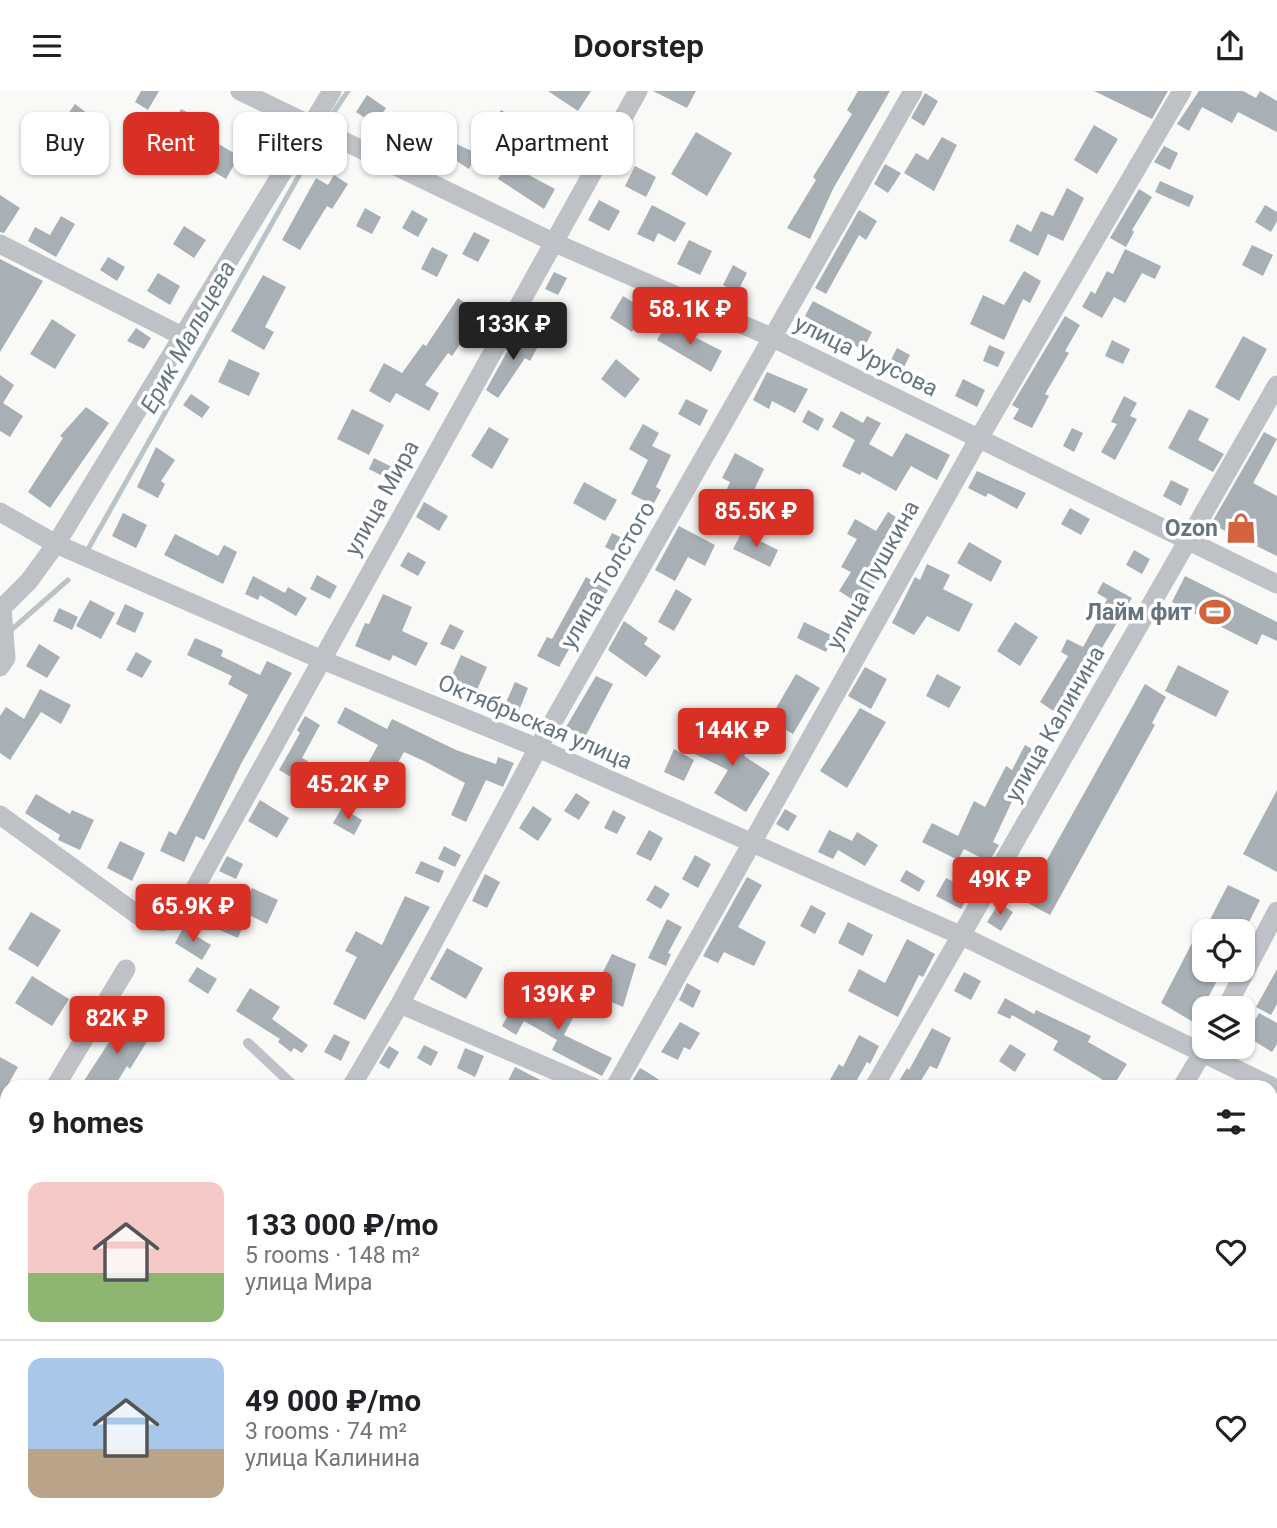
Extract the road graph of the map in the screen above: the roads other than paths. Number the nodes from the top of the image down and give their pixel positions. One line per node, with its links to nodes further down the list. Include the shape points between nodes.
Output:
1 (240, 91): 6 (street, улица Урусова)
2 (332, 91): 7 (street)
3 (638, 91): 10 (street, улица Мира)
4 (913, 91): 13 (street, улица Толстого)
5 (1182, 91): 15 (street, улица Пушкина)
6 (282, 112)
7 (317, 112)
8 (347, 144): 10 (street, улица Урусова)
9 (279, 175): 12 (street)
10 (555, 243): 13 (street, улица Урусова); 21 (street, улица Мира)
11 (0, 244): 12 (street)
12 (184, 337): 18 (street)
13 (771, 337): 15 (street, улица Урусова); 23 (street, улица Толстого)
14 (1277, 385): 17 (street, улица Калинина)
15 (979, 438): 17 (street, улица Урусова); 25 (street, улица Пушкина)
16 (0, 512): 18 (street, Октябрьская улица)
17 (1188, 542): 19 (street, улица Урусова); 27 (street, улица Калинина)
18 (56, 544): 20 (street); 21 (street, Октябрьская улица)
19 (1277, 584)
20 (1, 609): 22 (street, via 6,658)
21 (320, 659): 23 (street, Октябрьская улица); 24 (street, улица Мира, via 184,908 162,922 142,918)
22 (0, 667)
23 (538, 748): 25 (street, Октябрьская улица); 30 (street, улица Толстого)
24 (0, 815)
25 (750, 843): 27 (street, Октябрьская улица); 39 (street, улица Пушкина)
26 (1277, 911): 29 (street)
27 (962, 936): 31 (street, Октябрьская улица); 40 (street, улица Калинина)
28 (126, 969): 35 (street)
29 (1232, 996)
30 (400, 1004): 37 (street, улица Толстого); 38 (street)
31 (1192, 1043)
32 (248, 1044): 36 (lane)
33 (1198, 1059): 41 (street)
34 (1222, 1059): 42 (street, Октябрьская улица)
35 (59, 1080)
36 (287, 1080)
37 (355, 1080)
38 (577, 1080)
39 (619, 1080)
40 (878, 1080)
41 (1186, 1080)
42 (1261, 1080)

